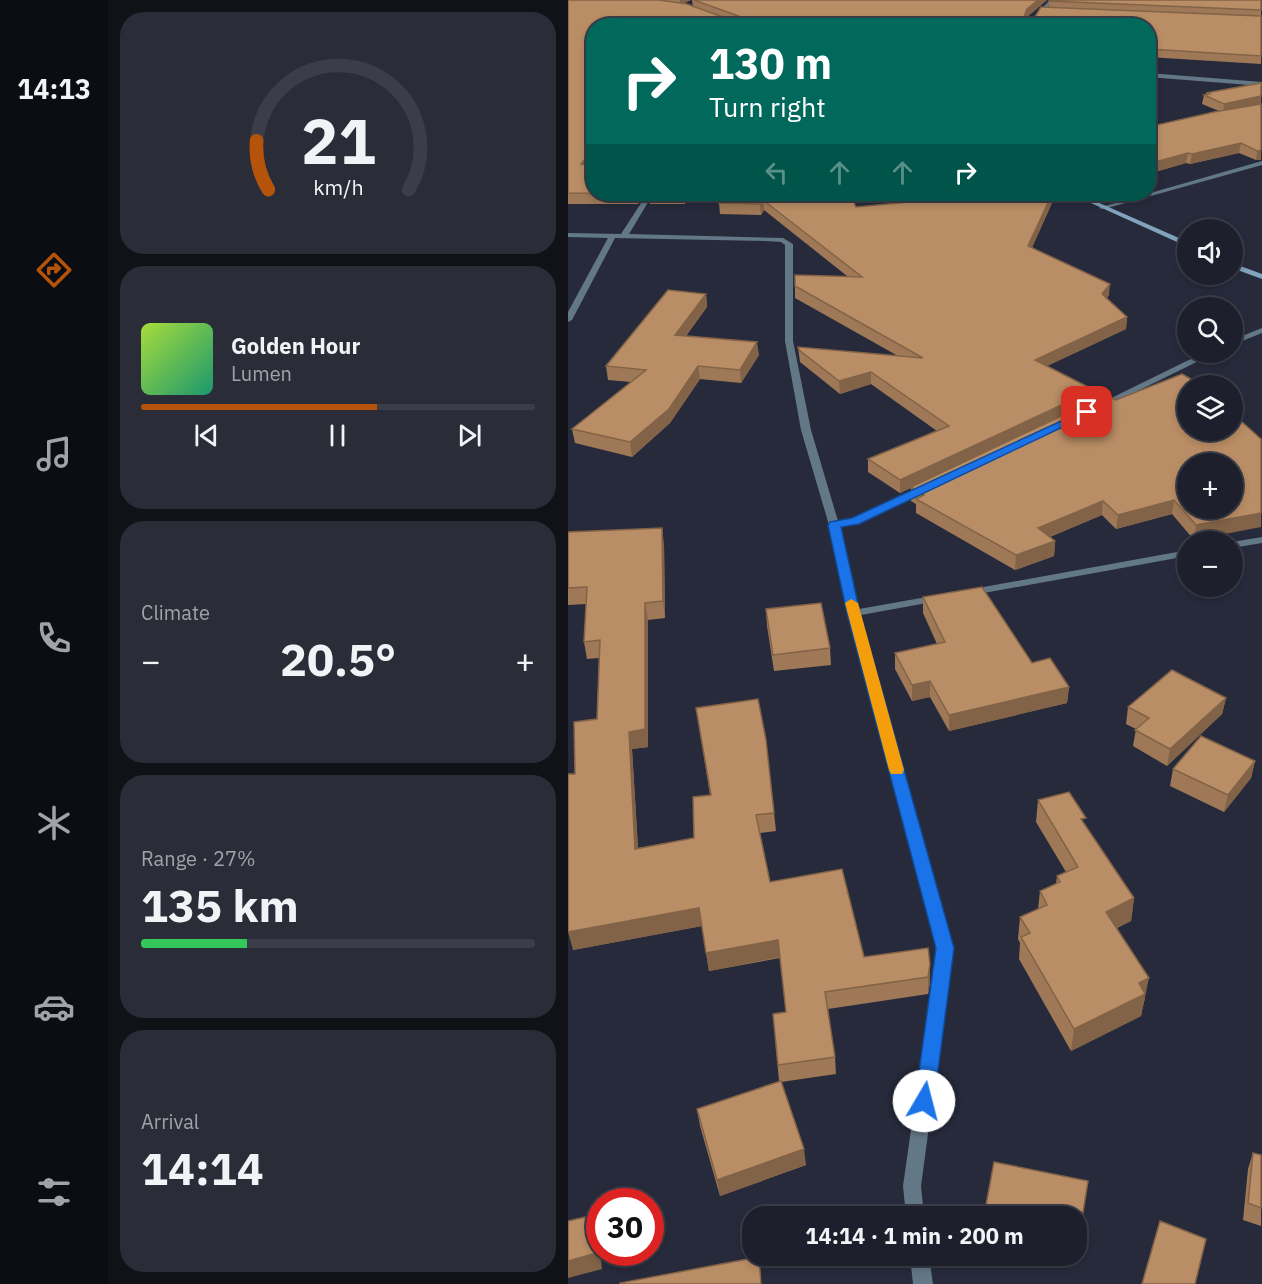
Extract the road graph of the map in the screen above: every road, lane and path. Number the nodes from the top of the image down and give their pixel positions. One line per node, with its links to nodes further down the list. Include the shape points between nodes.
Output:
1 (1053, 0): 2 (street, via 1037,14)
2 (1051, 13)
3 (1156, 76): 4 (street)
4 (1261, 84)
5 (1261, 164): 6 (street)
6 (1156, 193)
7 (645, 201): 12 (street)
8 (1088, 201): 10 (main road)
9 (1127, 201): 10 (street)
10 (1102, 208): 13 (main road)
11 (568, 235): 12 (street)
12 (617, 237): 16 (street); 22 (street, via 765,239 789,244 789,341 806,430)
13 (1177, 240)
14 (1243, 270): 15 (main road)
15 (1261, 277)
16 (568, 320)
17 (1261, 330): 18 (street)
18 (1243, 338)
19 (1190, 363): 20 (street)
20 (1094, 409)
21 (931, 485): 22 (street, via 855,521)
22 (834, 525): 26 (street)
23 (1261, 540): 24 (street)
24 (1243, 543)
25 (1177, 555): 26 (street)
26 (854, 613): 27 (street, via 945,948 912,1186)
27 (914, 1206)
28 (921, 1266): 29 (street)
29 (923, 1284)

